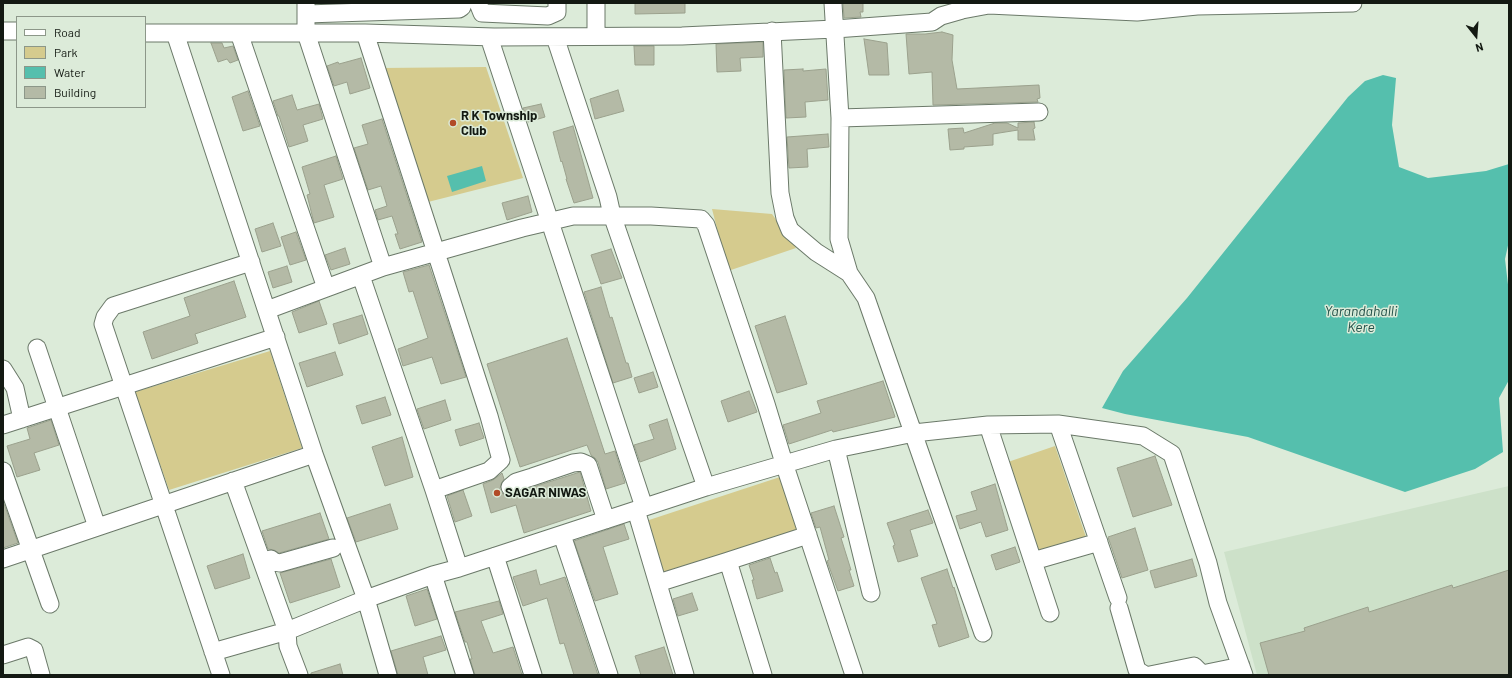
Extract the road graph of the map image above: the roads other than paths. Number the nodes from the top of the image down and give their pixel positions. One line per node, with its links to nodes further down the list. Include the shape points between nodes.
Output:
1 (463, 3): 7 (street, via 459,9)
2 (478, 3): 10 (street, via 482,13)
3 (557, 3): 11 (street, via 557,12 548,16)
4 (596, 3): 21 (street)
5 (833, 3): 12 (street)
6 (1353, 3): 12 (street, via 1197,6 1137,12 989,5 941,16 932,22)
7 (408, 7): 8 (street)
8 (362, 8): 9 (street)
9 (306, 9): 19 (street)
10 (508, 15): 11 (street); 23 (street)
11 (534, 16): 24 (street)
12 (834, 29): 15 (street); 27 (street)
13 (3, 31): 14 (street)
14 (16, 31)
15 (772, 31): 21 (street, via 682,36); 33 (street, via 780,193 785,218 790,230 816,252)
16 (146, 33): 17 (street)
17 (174, 33): 18 (street); 31 (street)
18 (239, 33): 19 (street); 35 (street)
19 (306, 33): 20 (street); 32 (street)
20 (365, 33): 22 (street); 30 (street)
21 (596, 36): 25 (street)
22 (488, 37): 23 (street); 29 (street)
23 (510, 37): 24 (street)
24 (536, 37): 25 (street)
25 (554, 37): 28 (street)
26 (1039, 112): 27 (street)
27 (840, 118): 33 (street, via 839,239)
28 (612, 215): 29 (street, via 573,216); 49 (street, via 701,219 706,225); 53 (street)
29 (550, 221): 30 (street); 56 (street)
30 (435, 252): 32 (street); 54 (street, via 501,460 489,472)
31 (251, 262): 36 (street); 40 (street, via 114,306 103,324)
32 (383, 267): 34 (street)
33 (849, 273): 46 (street, via 866,298)
34 (361, 276): 35 (street); 54 (street)
35 (326, 288): 36 (street)
36 (267, 310): 37 (street)
37 (276, 337): 40 (street); 48 (street)
38 (37, 348): 41 (street)
39 (3, 369): 42 (street, via 15,388)
40 (124, 386): 41 (street); 55 (street)
41 (57, 407): 42 (street); 58 (street)
42 (22, 419): 44 (street)
43 (1058, 424): 45 (street); 61 (street); 80 (street, via 1143,436 1172,454 1208,563 1218,603)
44 (3, 425)
45 (988, 426): 46 (street); 68 (street)
46 (914, 433): 47 (street); 77 (street)
47 (836, 449): 49 (street); 72 (street)
48 (314, 454): 51 (street); 73 (street)
49 (784, 463): 53 (street); 60 (street)
50 (3, 471): 63 (street)
51 (234, 481): 55 (street); 67 (street)
52 (510, 487): 57 (street, via 532,476 581,462 588,465)
53 (706, 487): 56 (street)
54 (434, 490): 69 (street)
55 (164, 504): 58 (street); 78 (street)
56 (640, 509): 57 (street); 71 (street)
57 (606, 520): 59 (street)
58 (97, 527): 63 (street)
59 (562, 535): 64 (street); 87 (street)
60 (808, 535): 66 (street); 90 (street)
61 (1099, 542): 68 (street); 91 (street, via 1119,602 1137,670)
62 (333, 548): 67 (street, via 280,563 271,559)
63 (31, 550): 65 (street); 74 (street)
64 (495, 556): 69 (street); 86 (street)
65 (3, 559)
66 (728, 560): 71 (street); 89 (street)
67 (262, 561): 76 (street)
68 (1033, 561): 75 (street)
69 (459, 568): 70 (street)
70 (433, 575): 73 (street); 85 (street)
71 (658, 583): 88 (street)
72 (871, 593)
73 (366, 599): 76 (street); 84 (street)
74 (50, 604)
75 (1050, 614)
76 (287, 632): 78 (street); 83 (street, via 288,646)
77 (982, 633)
78 (213, 652): 82 (street)
79 (3, 655): 81 (street, via 28,648 34,650)
80 (1243, 671): 92 (street, via 1202,674 1194,666)
81 (41, 675)
82 (220, 675)
83 (299, 675)
84 (388, 675)
85 (465, 675)
86 (533, 675)
87 (609, 675)
88 (685, 675)
89 (763, 675)
90 (854, 675)
91 (1145, 675)
92 (1150, 675)

